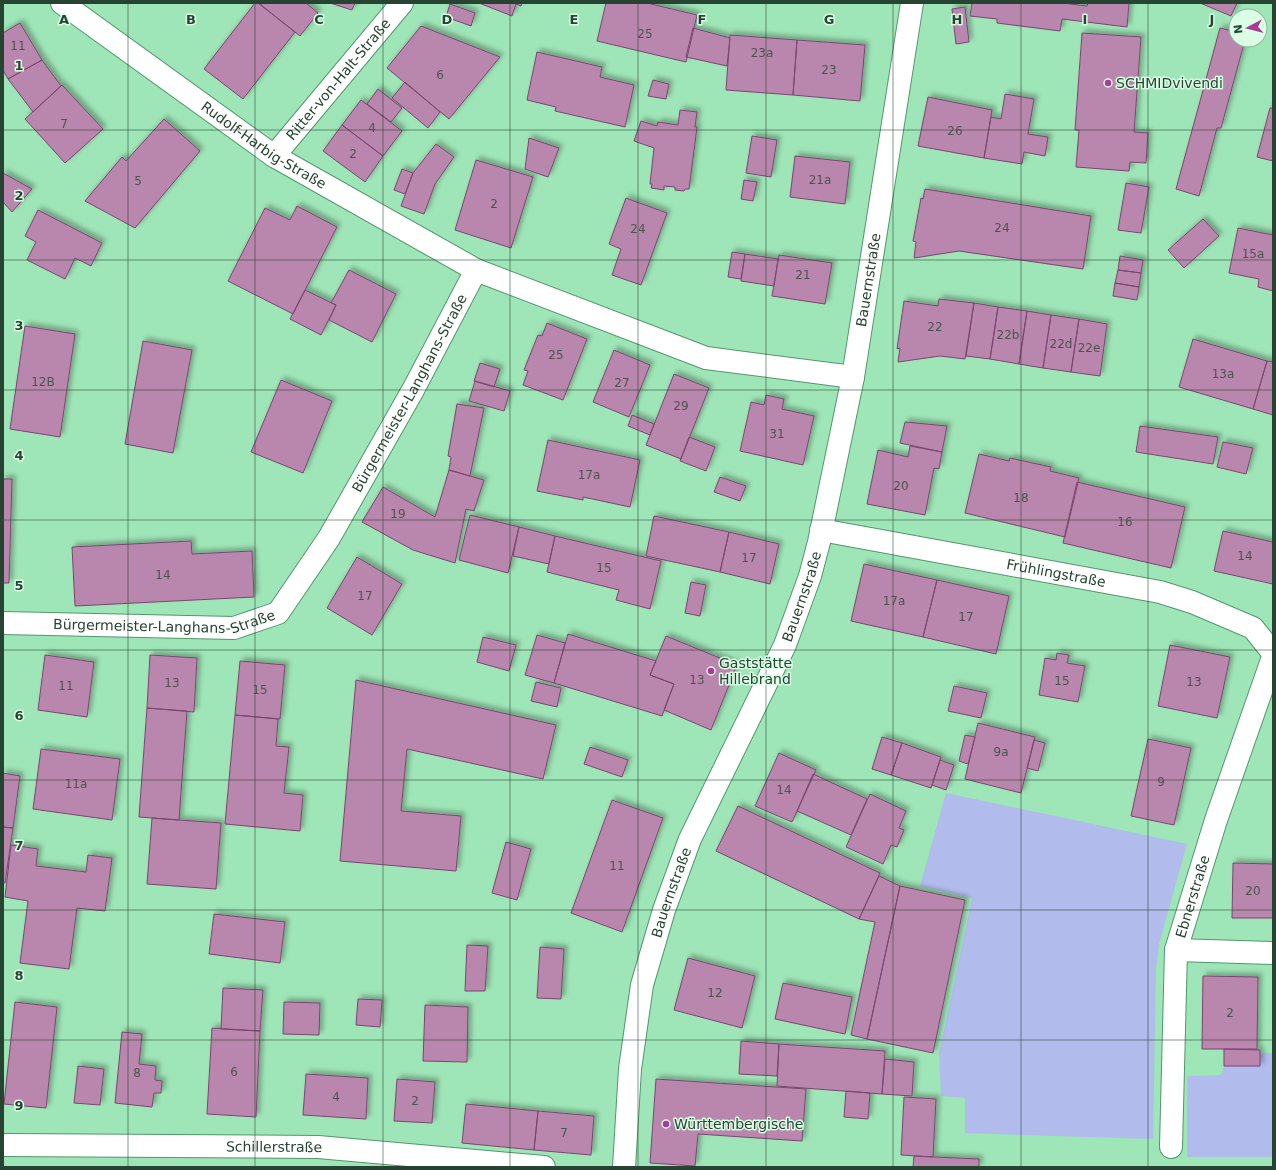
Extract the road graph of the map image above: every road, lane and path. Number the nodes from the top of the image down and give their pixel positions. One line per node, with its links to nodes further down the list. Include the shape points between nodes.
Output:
1 (62, 3): 4 (street, Rudolf-Harbig-Straße)
2 (402, 3): 4 (street, Ritter-von-Halt-Straße)
3 (912, 3): 6 (street, Bauernstraße)
4 (274, 156): 5 (street, Rudolf-Harbig-Straße)
5 (476, 270): 6 (street, via 706,358); 8 (street, Bürgermeister-Langhans-Straße, via 413,390 330,538 278,613 234,628)
6 (853, 377): 7 (street, Bauernstraße)
7 (821, 530): 9 (street, Frühlingstraße, via 1160,592 1192,602 1253,628); 16 (street, Bauernstraße, via 810,576 785,645 690,839 664,910 642,985 630,1069)
8 (3, 623)
9 (1273, 653)
10 (1273, 657): 11 (street, Ebnerstraße, via 1216,820)
11 (1176, 950): 12 (street); 14 (street, Ebnerstraße)
12 (1273, 953)
13 (3, 1145): 15 (street, Schillerstraße, via 318,1147)
14 (1171, 1147)
15 (544, 1167)
16 (624, 1167)

